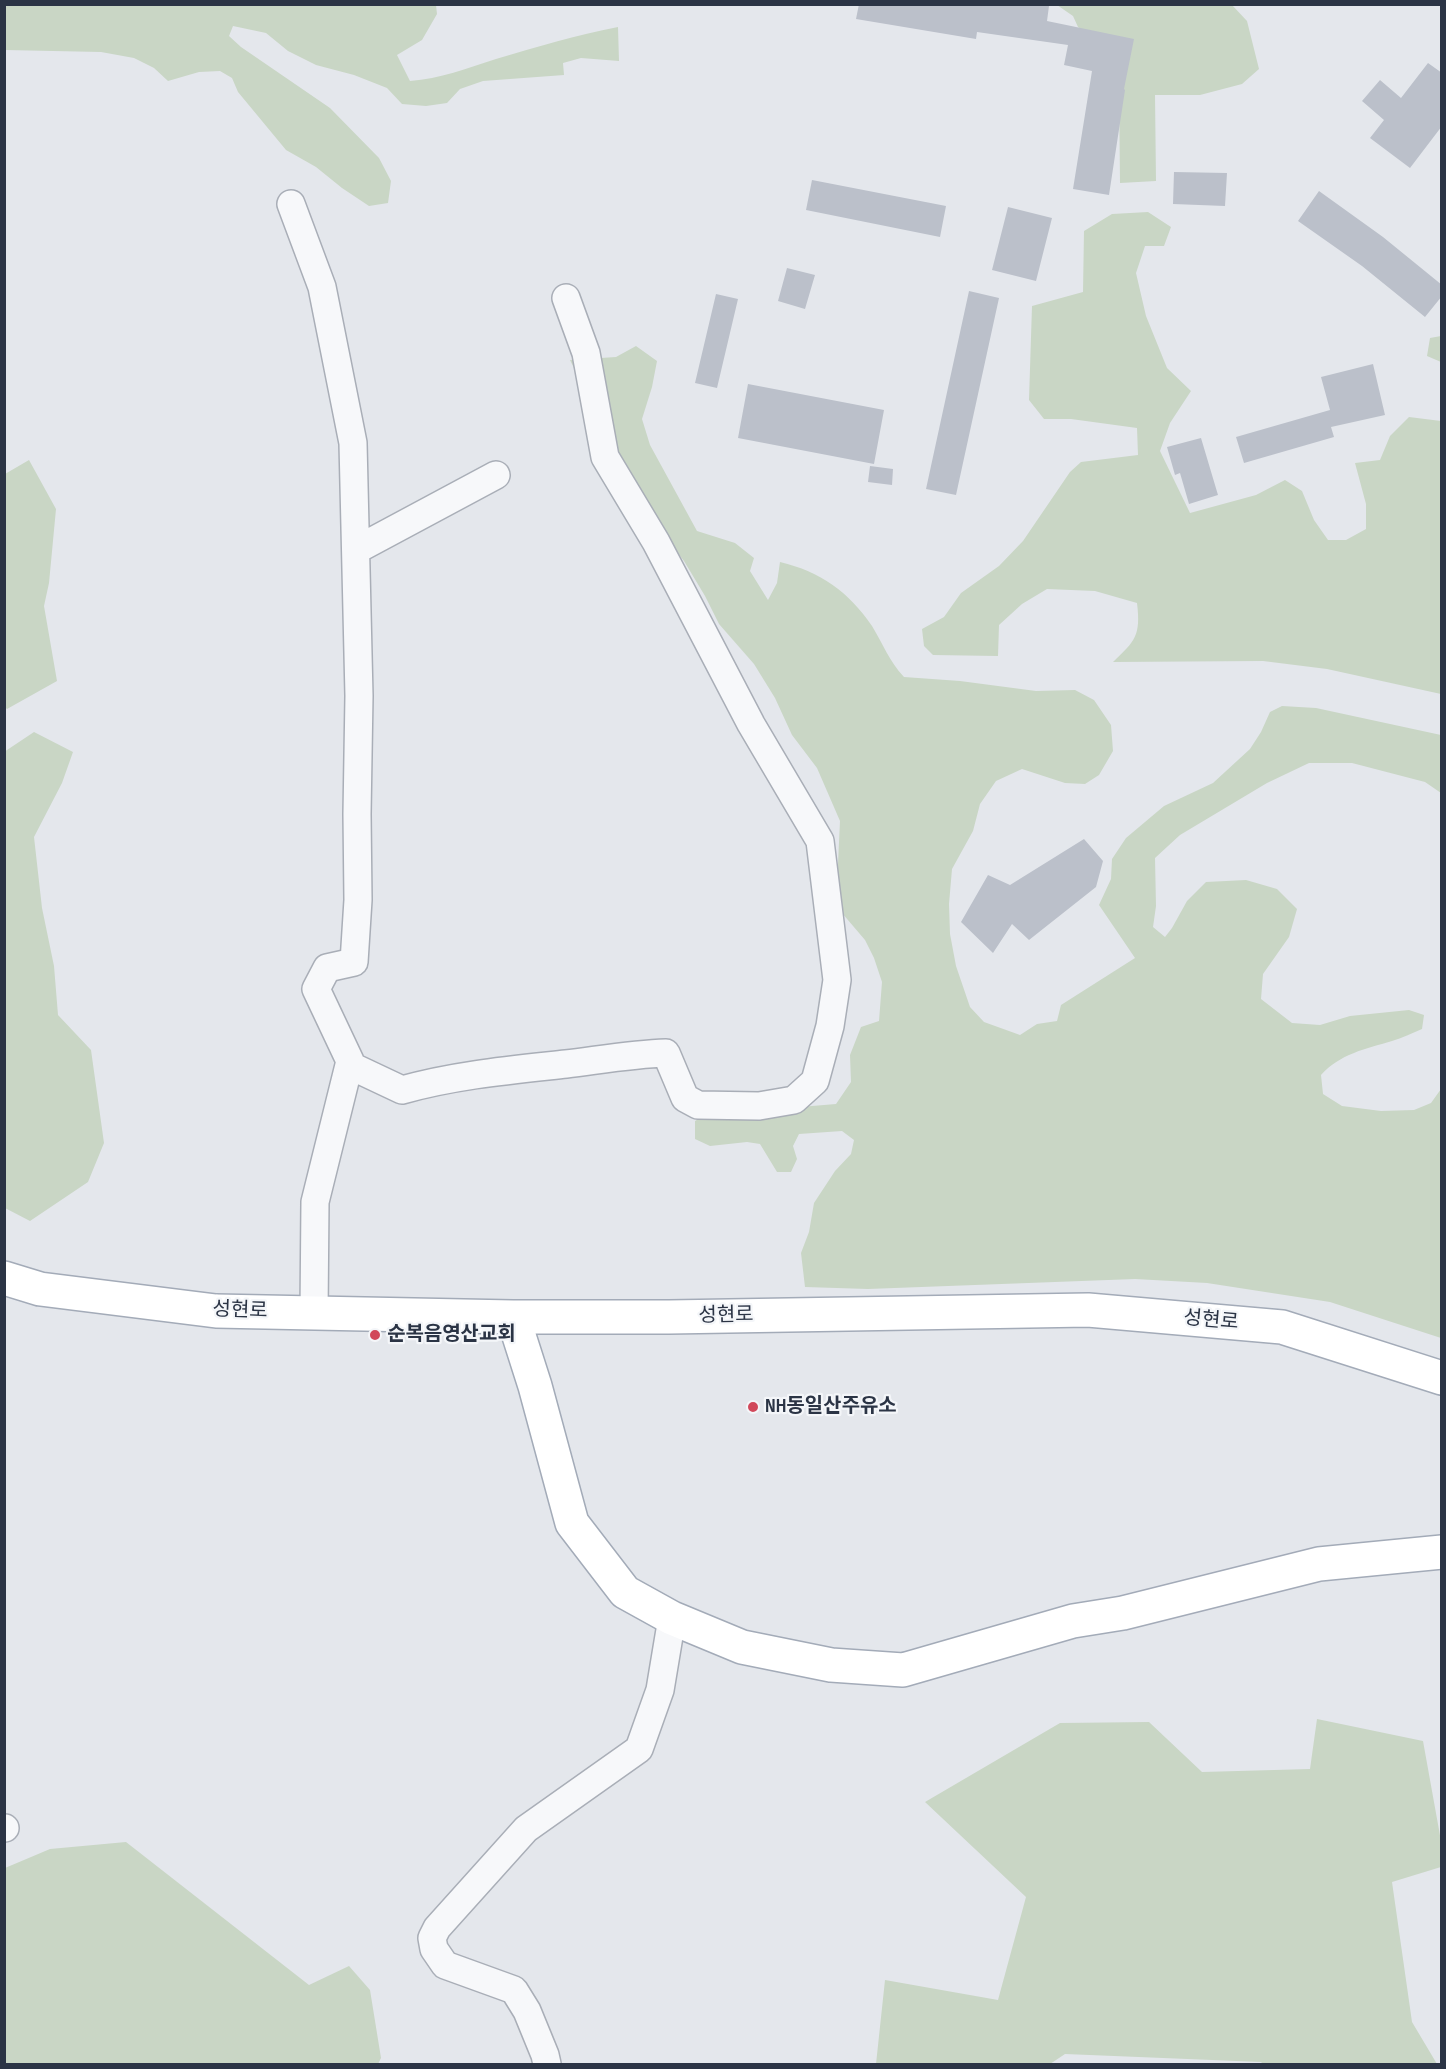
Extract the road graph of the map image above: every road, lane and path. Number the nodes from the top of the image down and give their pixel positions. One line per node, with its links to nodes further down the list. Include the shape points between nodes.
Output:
1 (291, 204): 4 (street, via 322,287 353,443)
2 (566, 298): 5 (street, via 586,353 605,457 656,542 751,724 820,841 837,980 815,1081 794,1100 759,1106 699,1105 685,1098 666,1053 509,1069 437,1080 402,1090)
3 (496, 475): 4 (street)
4 (356, 550): 5 (street, via 358,900 354,962 327,968 316,988)
5 (349, 1065): 7 (street, via 315,1202)
6 (4, 1278): 7 (main road, 성현로, via 40,1289 216,1311)
7 (314, 1313): 8 (main road, 성현로)
8 (513, 1317): 9 (main road, 성현로, via 1088,1310 1282,1327); 11 (main road, via 572,1523 625,1592)
9 (1442, 1378)
10 (1442, 1552): 11 (main road, via 1319,1564 1123,1613 1073,1621 903,1670 831,1665 742,1647)
11 (672, 1618): 12 (street, via 660,1690 639,1749 526,1829 432,1938 445,1965 514,1990 527,2010)
12 (547, 2064)

